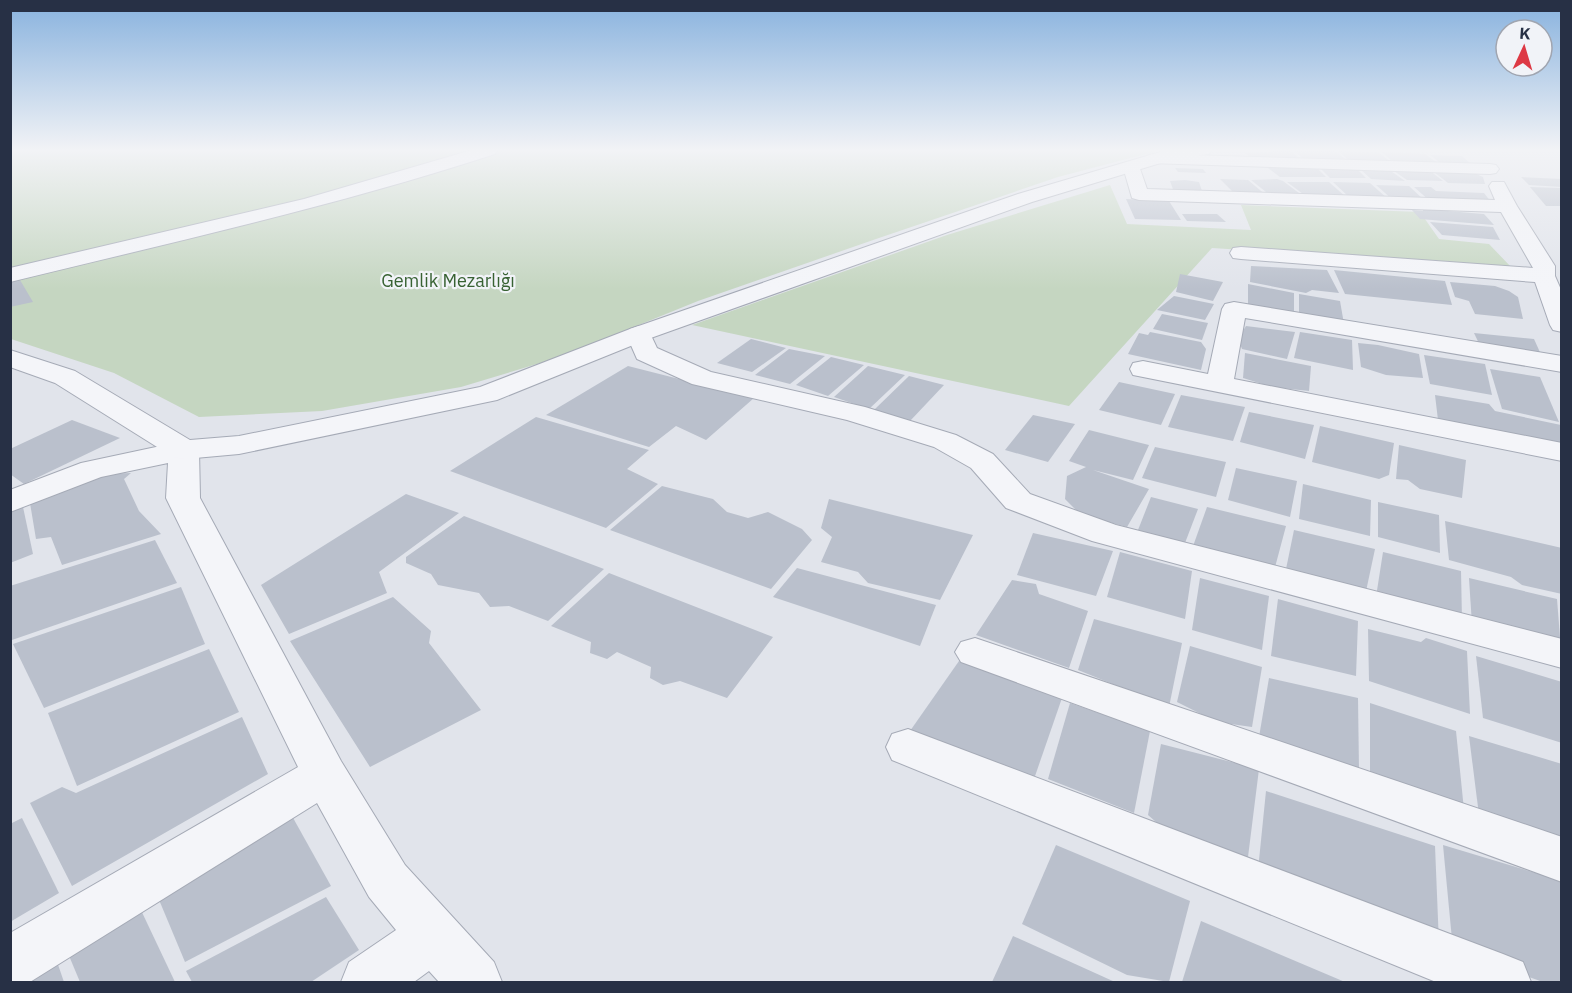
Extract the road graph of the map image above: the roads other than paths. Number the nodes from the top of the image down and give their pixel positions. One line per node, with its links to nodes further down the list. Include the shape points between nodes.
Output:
1 (332, 196): 8 (street)
2 (1031, 196): 10 (street)
3 (1184, 196): 5 (street)
4 (1504, 196): 5 (street)
5 (1508, 206): 7 (street)
6 (1241, 253): 7 (street)
7 (1550, 270): 9 (street)
8 (10, 275)
9 (1562, 325)
10 (639, 334): 15 (street, via 487,394 239,445); 19 (street, via 646,353 702,378 855,413 945,441 982,461 1018,501 1104,533)
11 (10, 358): 15 (street, via 65,377)
12 (1562, 364): 14 (street, via 1234,309)
13 (1143, 369): 14 (street)
14 (1219, 385): 16 (street)
15 (184, 450): 17 (street, via 92,470); 21 (street, via 183,498)
16 (1562, 452)
17 (10, 502)
18 (975, 652): 22 (street)
19 (1562, 654)
20 (908, 747): 27 (street)
21 (325, 774): 23 (street, via 387,881); 24 (street)
22 (1562, 860)
23 (433, 936): 25 (street); 26 (street)
24 (10, 964)
25 (369, 982)
26 (474, 982)
27 (1503, 982)

